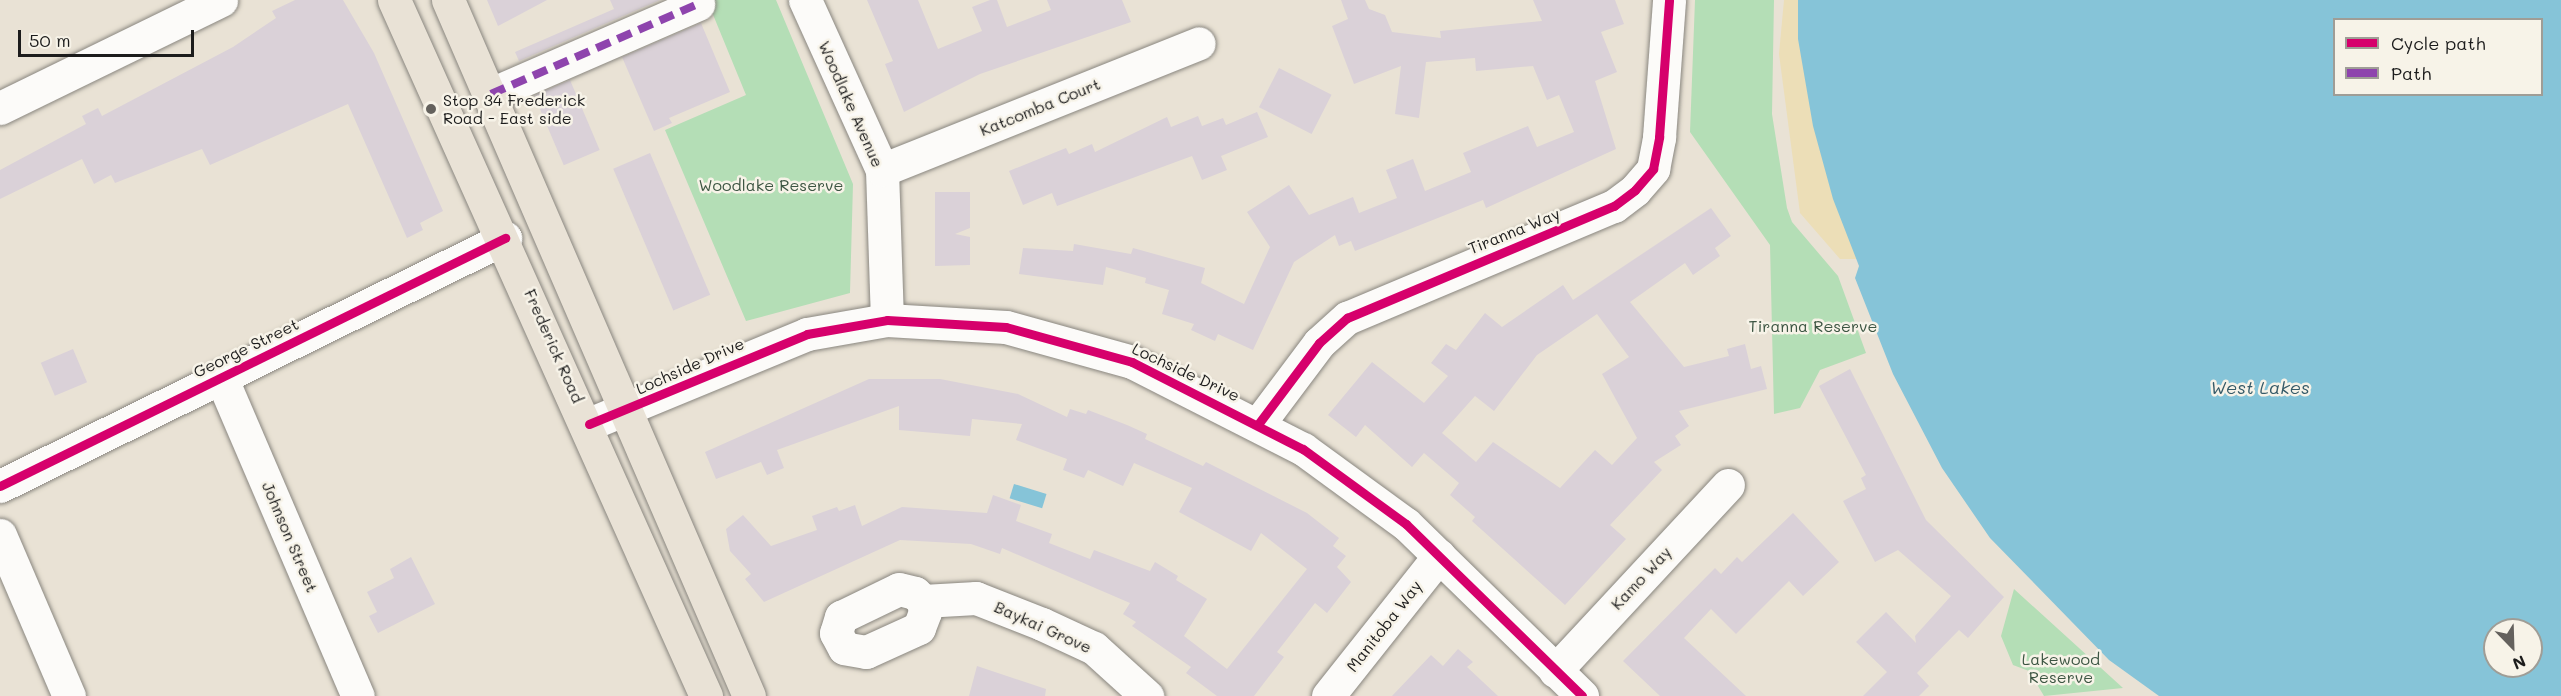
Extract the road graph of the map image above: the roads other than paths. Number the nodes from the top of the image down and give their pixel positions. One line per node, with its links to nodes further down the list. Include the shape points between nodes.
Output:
1 (221, 0): 9 (street)
2 (394, 0): 11 (main road, Frederick Road)
3 (448, 0): 8 (main road)
4 (805, 0): 10 (street, Woodlake Avenue)
5 (1669, 0): 15 (street, Tiranna Way, via 1659,137 1653,169 1635,190 1614,206 1347,318 1319,343)
6 (698, 4): 8 (street)
7 (1199, 43): 10 (street, Katcomba Court)
8 (491, 94): 14 (main road)
9 (0, 108)
10 (882, 171): 12 (street, Woodlake Avenue)
11 (505, 238): 13 (street, George Street); 16 (main road, Frederick Road)
12 (887, 320): 14 (street, Lochside Drive, via 807,334); 15 (street, Lochside Drive, via 1017,330 1132,362)
13 (221, 377): 18 (street, George Street); 24 (street, Johnson Street)
14 (628, 409): 16 (street, Lochside Drive); 26 (main road)
15 (1258, 423): 20 (street, Lochside Drive, via 1396,517)
16 (589, 424): 25 (main road, Frederick Road)
17 (1728, 485): 22 (street, Kamo Way)
18 (0, 486)
19 (0, 535): 23 (street)
20 (1439, 556): 22 (street, Lochside Drive); 28 (street, Manitoba Way)
21 (923, 601): 27 (street, Baykai Grove, via 976,598 1042,624 1094,648)
22 (1555, 671): 29 (street, Lochside Drive)
23 (69, 696)
24 (358, 696)
25 (706, 696)
26 (749, 696)
27 (1147, 696)
28 (1328, 696)
29 (1582, 696)

